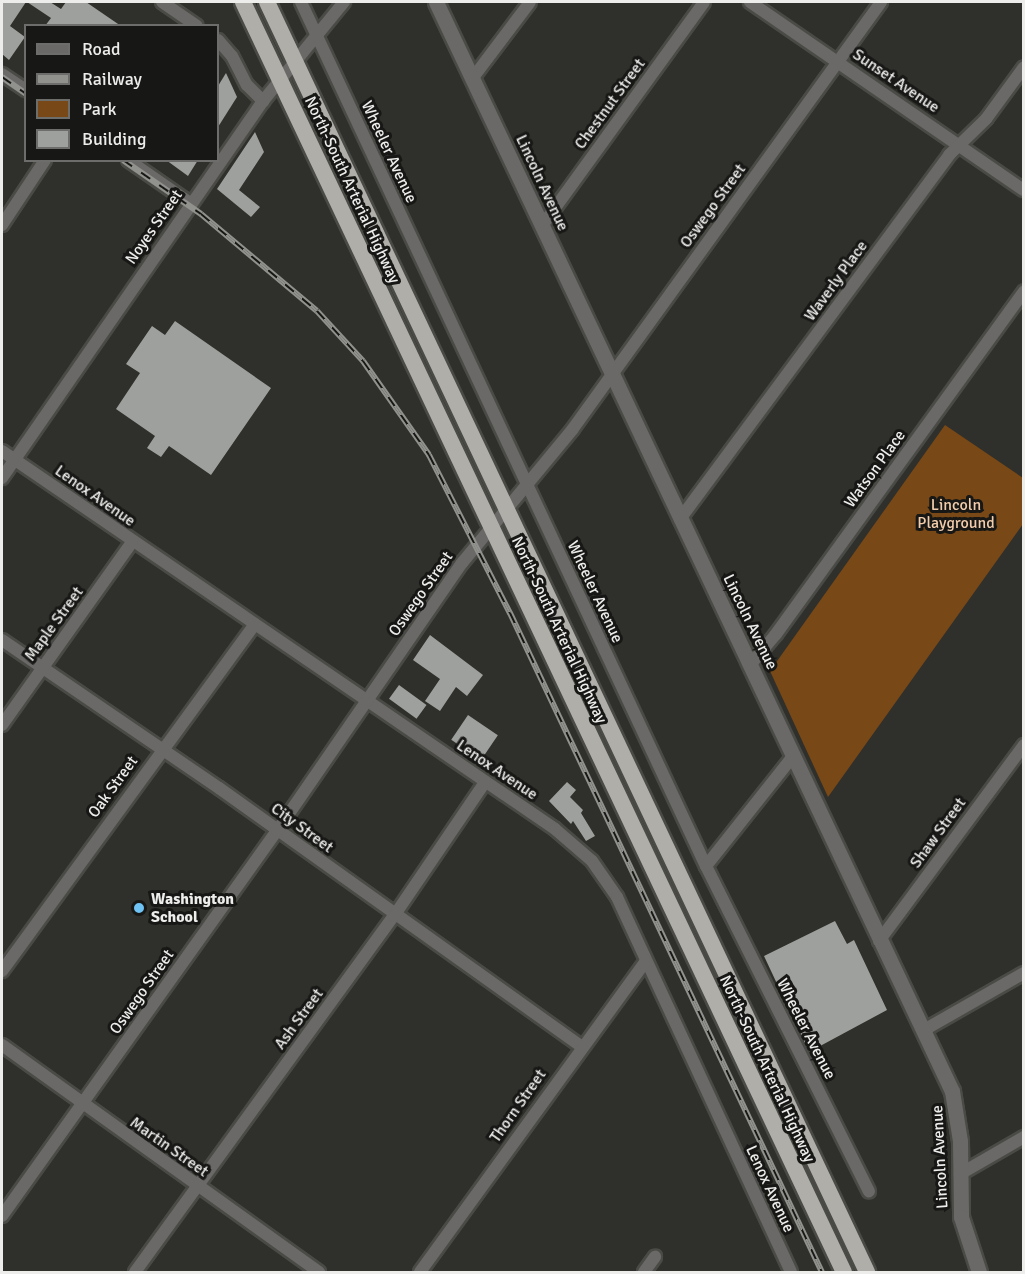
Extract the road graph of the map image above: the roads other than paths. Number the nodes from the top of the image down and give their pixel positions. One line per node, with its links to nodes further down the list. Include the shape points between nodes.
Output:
1 (162, 2): 11 (street)
2 (243, 2): 18 (highway, North-South Arterial Highway)
3 (267, 2): 14 (highway, North-South Arterial Highway)
4 (301, 2): 12 (street, Wheeler Avenue)
5 (344, 2): 12 (street, Noyes Street)
6 (436, 2): 19 (street, Lincoln Avenue)
7 (530, 2): 19 (street)
8 (704, 2): 30 (street, Chestnut Street)
9 (750, 2): 15 (street, Sunset Avenue)
10 (881, 2): 15 (street, Oswego Street)
11 (194, 24)
12 (316, 34): 14 (street, Noyes Street); 36 (street, Wheeler Avenue)
13 (219, 41): 21 (street)
14 (295, 61): 18 (street, Noyes Street); 37 (highway, North-South Arterial Highway)
15 (836, 61): 22 (street, Sunset Avenue); 32 (street, Oswego Street)
16 (1023, 67): 22 (street, Waverly Place, via 986,118)
17 (2, 74): 20 (street)
18 (280, 79): 21 (street, Noyes Street); 39 (highway, North-South Arterial Highway)
19 (472, 79): 30 (street, Lincoln Avenue)
20 (24, 89)
21 (262, 101): 25 (street, Noyes Street)
22 (960, 144): 27 (street, Sunset Avenue); 38 (street, Waverly Place)
23 (44, 162): 29 (street)
24 (131, 162): 28 (street)
25 (219, 162)
26 (219, 162): 28 (street, Noyes Street)
27 (1023, 190)
28 (190, 203): 34 (street, Noyes Street)
29 (2, 225)
30 (542, 226): 32 (street, Lincoln Avenue)
31 (1023, 291): 43 (street, Watson Place)
32 (612, 374): 36 (street, Oswego Street); 38 (street, Lincoln Avenue)
33 (2, 451): 34 (street, Lenox Avenue)
34 (14, 460): 35 (street, Noyes Street); 40 (street, Lenox Avenue)
35 (2, 478)
36 (527, 486): 37 (street, Oswego Street); 52 (street, Wheeler Avenue)
37 (508, 510): 39 (street, Oswego Street); 74 (highway, North-South Arterial Highway)
38 (680, 519): 43 (street, Lincoln Avenue)
39 (492, 529): 45 (street, Oswego Street, via 462,562); 73 (highway, North-South Arterial Highway)
40 (132, 542): 41 (street, Lenox Avenue); 44 (street, Maple Street)
41 (255, 624): 45 (street, Lenox Avenue); 48 (street, Oak Street)
42 (2, 640): 44 (street, City Street)
43 (750, 665): 49 (street, Lincoln Avenue)
44 (42, 669): 46 (street, Maple Street); 48 (street, City Street)
45 (367, 701): 50 (street, Lenox Avenue); 51 (street, Oswego Street)
46 (2, 726)
47 (1023, 745): 54 (street, Shaw Street)
48 (160, 749): 51 (street, City Street); 56 (street, Oak Street)
49 (794, 755): 52 (street); 54 (street, Lincoln Avenue)
50 (485, 782): 53 (street, Ash Street); 55 (street, Lenox Avenue, via 555,829 592,861 617,897)
51 (277, 831): 53 (street, City Street); 61 (street, Oswego Street)
52 (706, 866): 65 (street, Wheeler Avenue)
53 (394, 916): 60 (street, City Street); 64 (street, Ash Street)
54 (879, 941): 58 (street, Lincoln Avenue)
55 (646, 961): 60 (street, Thorn Street); 72 (street, Lenox Avenue)
56 (2, 971)
57 (1023, 974): 58 (street)
58 (924, 1029): 63 (street, Lincoln Avenue, via 958,1110)
59 (2, 1045): 61 (street, Martin Street)
60 (581, 1046): 70 (street, Thorn Street)
61 (82, 1106): 64 (street, Martin Street); 66 (street, Oswego Street)
62 (1023, 1137): 63 (street)
63 (960, 1174): 75 (street, Lincoln Avenue, via 961,1217)
64 (198, 1187): 68 (street, Ash Street); 69 (street, Martin Street)
65 (869, 1192)
66 (2, 1216)
67 (655, 1257): 71 (street)
68 (135, 1272)
69 (319, 1272)
70 (420, 1272)
71 (644, 1272)
72 (791, 1272)
73 (844, 1272)
74 (867, 1272)
75 (979, 1272)

